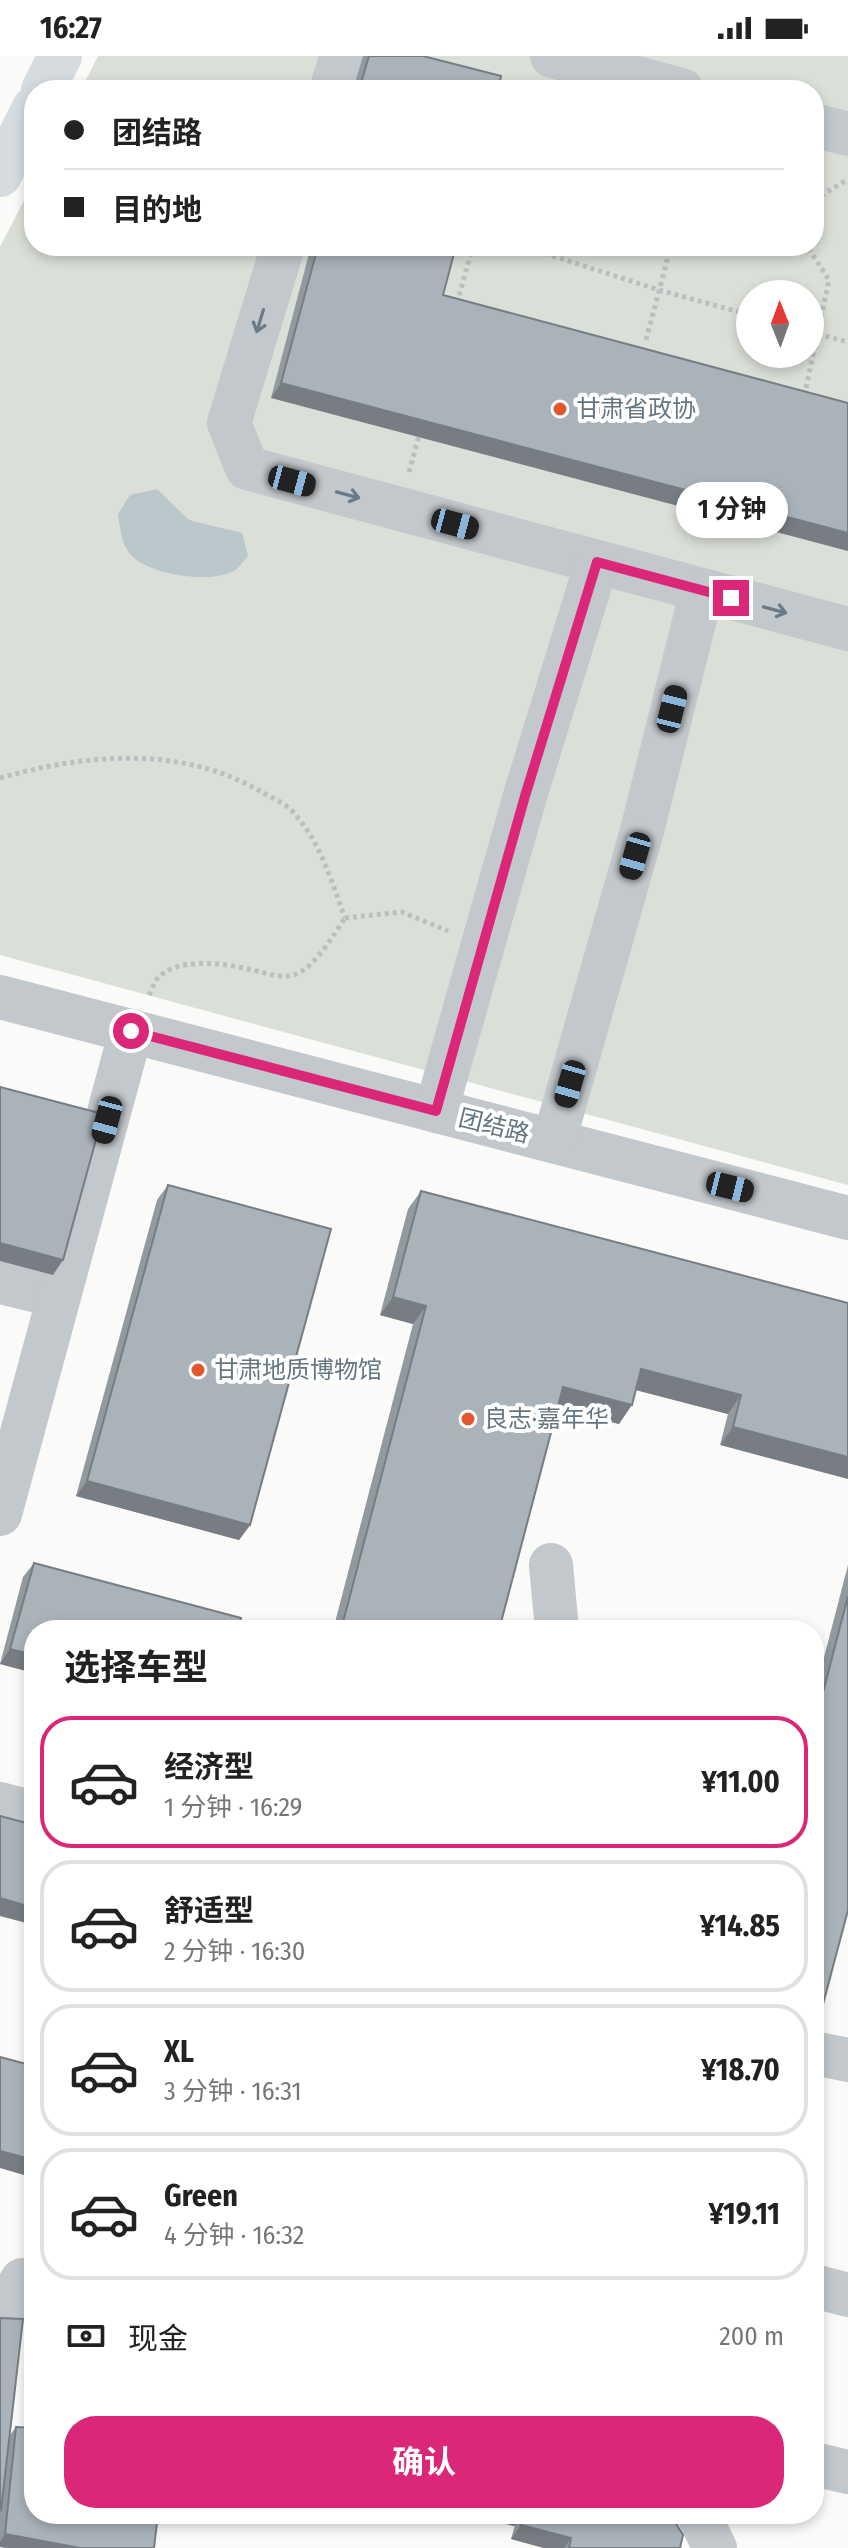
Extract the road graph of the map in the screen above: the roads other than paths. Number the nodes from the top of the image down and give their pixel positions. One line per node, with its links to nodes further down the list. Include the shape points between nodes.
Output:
1 (60, 56): 4 (main road)
2 (342, 56): 5 (street)
3 (552, 56): 6 (street)
4 (48, 80)
5 (334, 80)
6 (644, 80)
7 (24, 128): 10 (main road)
8 (824, 128): 9 (street)
9 (848, 134)
10 (0, 175)
11 (280, 256): 12 (street, one-way to 12, via 229,423 247,468)
12 (597, 562): 13 (street); 17 (street)
13 (702, 590): 14 (street, one-way to 14); 18 (street, via 643,827)
14 (848, 629)
15 (0, 997): 16 (street, 团结路)
16 (131, 1031): 17 (street, 团结路); 21 (street)
17 (436, 1111): 18 (street, 团结路)
18 (554, 1141): 19 (street, 团结路)
19 (848, 1218)
20 (0, 1282): 21 (street)
21 (59, 1296): 22 (street)
22 (0, 1514)
23 (551, 1565): 24 (street)
24 (556, 1620)
25 (0, 1804): 26 (street)
26 (24, 1810)
27 (824, 2055): 28 (street)
28 (848, 2060)
29 (24, 2280): 32 (street, via 8,2305)
30 (824, 2289): 31 (street)
31 (848, 2295)
32 (0, 2305)
33 (824, 2466): 34 (street)
34 (848, 2472)
35 (703, 2524): 36 (street)
36 (715, 2548)

